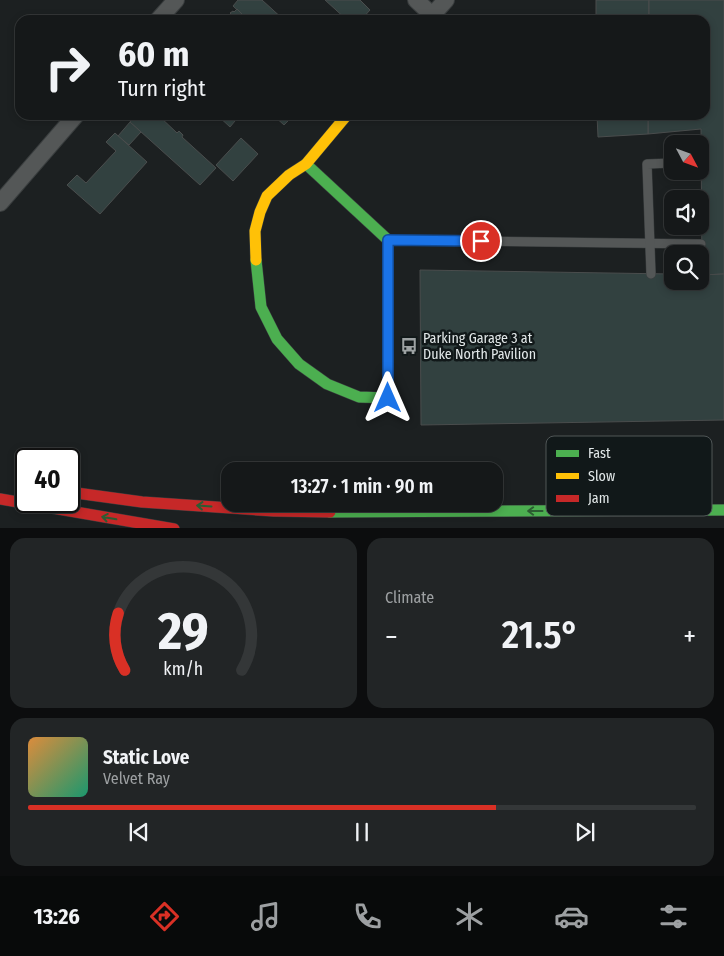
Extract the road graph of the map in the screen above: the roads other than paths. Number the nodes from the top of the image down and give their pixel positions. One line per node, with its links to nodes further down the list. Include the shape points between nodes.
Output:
1 (176, 0): 4 (street)
2 (416, 0): 5 (street)
3 (446, 0): 6 (street)
4 (162, 15)
5 (428, 15)
6 (433, 15)
7 (72, 120): 11 (street)
8 (343, 120): 10 (main road)
9 (664, 163): 13 (lane, via 647,164)
10 (306, 164): 12 (main road); 12 (main road, via 267,196 260,212 255,231 261,308 277,339 299,364 328,384 360,396 388,398)
11 (0, 203)
12 (388, 240): 13 (lane)
13 (650, 244): 14 (lane); 15 (lane)
14 (701, 244)
15 (651, 274)
16 (80, 494): 18 (main road, one-way to 16, via 274,511 142,502)
17 (0, 499): 19 (main road, one-way to 17)
18 (546, 511)
19 (174, 528)

